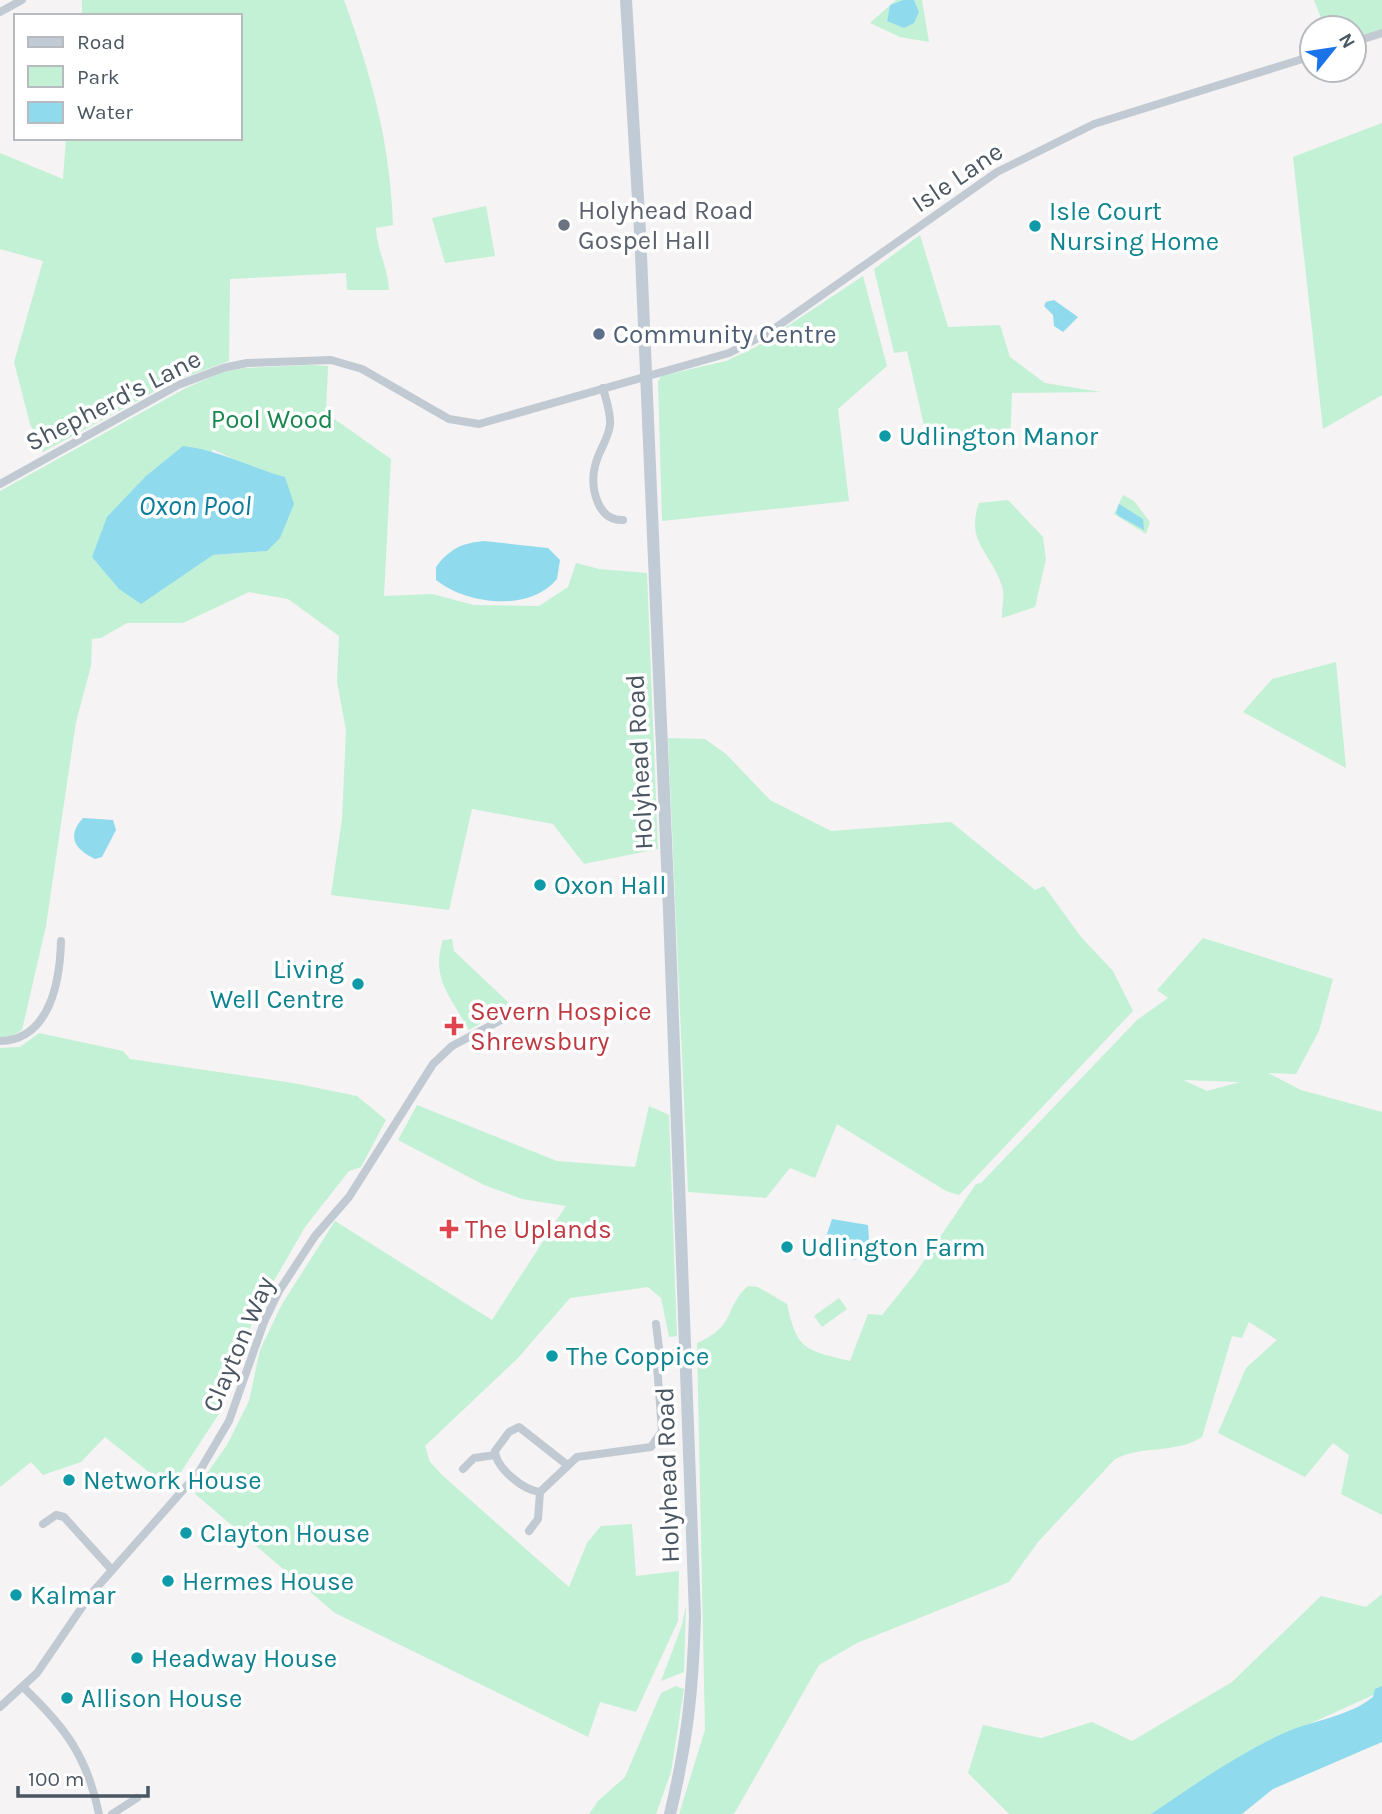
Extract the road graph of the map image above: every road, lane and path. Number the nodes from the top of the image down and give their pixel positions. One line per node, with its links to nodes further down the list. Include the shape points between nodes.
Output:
1 (22, 0): 3 (street)
2 (626, 0): 5 (main road, Holyhead Road)
3 (0, 12)
4 (1298, 59): 5 (street, Isle Lane, via 1094,124 997,172 768,333 729,353)
5 (646, 374): 6 (street, Shepherd's Lane); 13 (main road, Holyhead Road)
6 (603, 388): 7 (street, Shepherd's Lane, via 469,424 449,419 362,369 331,360 247,363 178,385); 8 (street, via 610,425 594,468 596,498 604,514 618,521)
7 (0, 484)
8 (614, 532)
9 (61, 941): 11 (street, via 57,986 49,1005 28,1034)
10 (520, 1010): 21 (street, Clayton Way, via 452,1046 433,1064 349,1197 309,1244 279,1291 216,1446 196,1476)
11 (0, 1041)
12 (656, 1324): 14 (street)
13 (685, 1352): 14 (street); 27 (main road, Holyhead Road, via 695,1616 693,1681 685,1752)
14 (660, 1356): 16 (street, via 663,1426 655,1443 587,1454)
15 (495, 1455): 16 (street, via 509,1432 519,1427); 17 (street, via 470,1459); 18 (street, via 508,1473)
16 (566, 1464): 18 (street)
17 (463, 1469)
18 (540, 1492): 20 (street, via 538,1518)
19 (43, 1524): 21 (street, via 56,1515 64,1517)
20 (529, 1531)
21 (111, 1569): 22 (street, Clayton Way)
22 (23, 1687): 23 (street, Clayton Way); 25 (street, via 74,1743)
23 (0, 1707)
24 (137, 1798): 26 (street)
25 (99, 1814)
26 (113, 1814)
27 (670, 1814)

